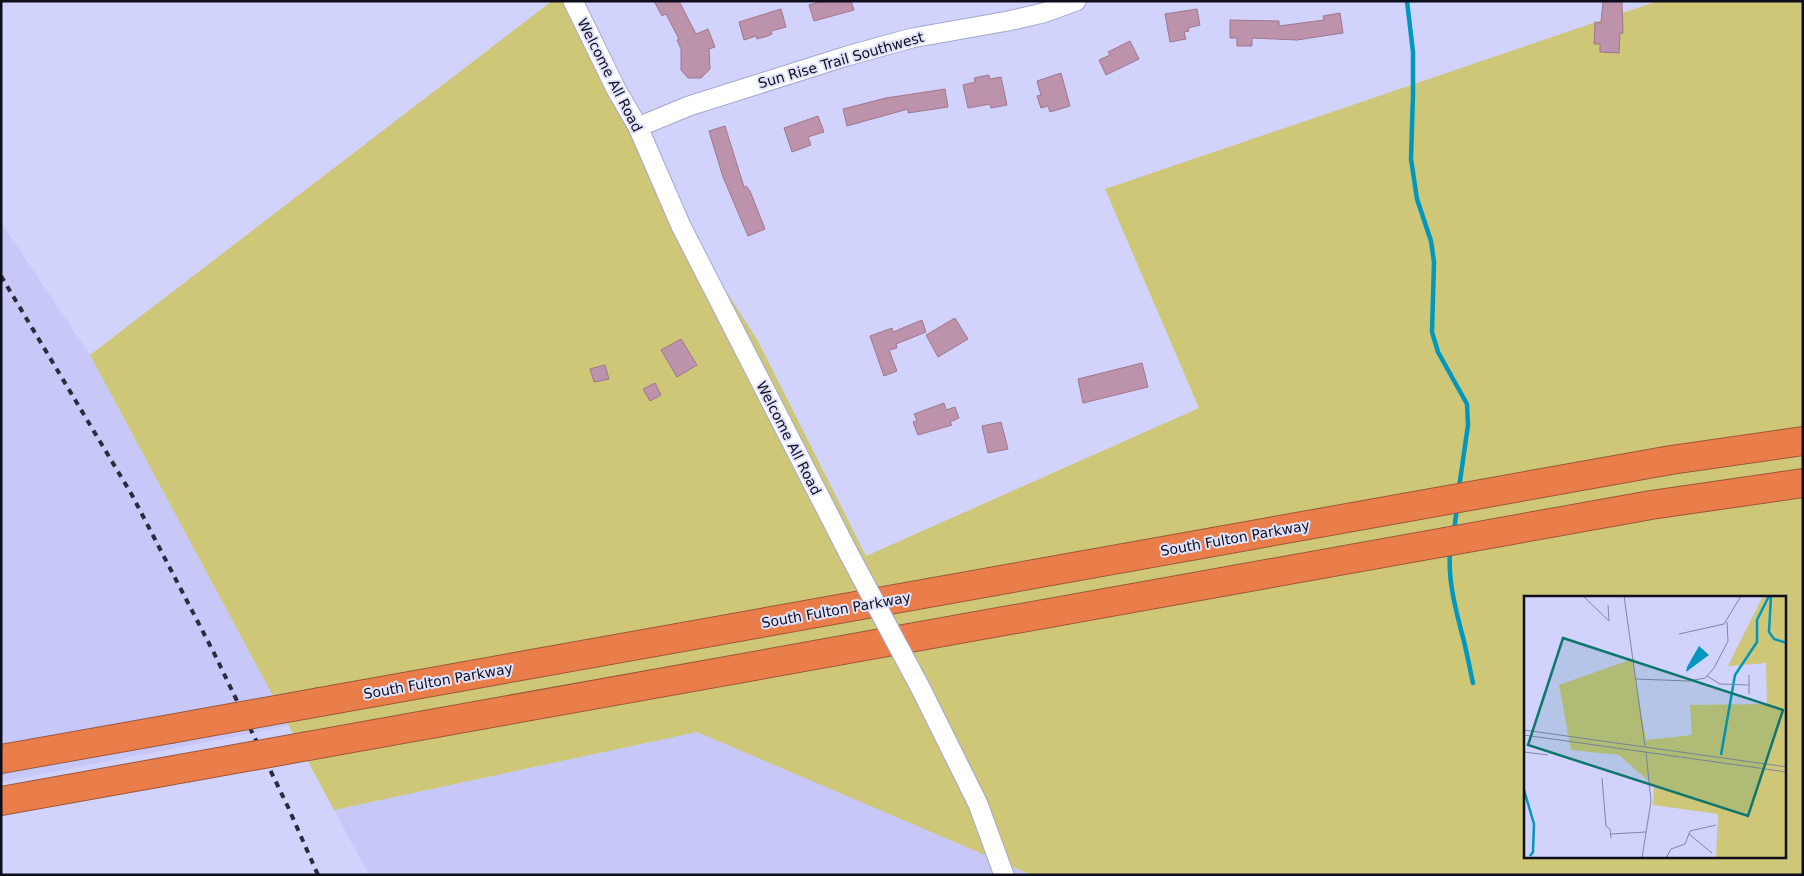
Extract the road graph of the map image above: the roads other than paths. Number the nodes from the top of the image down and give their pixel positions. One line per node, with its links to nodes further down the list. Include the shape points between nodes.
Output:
1 (573, 1): 3 (street, Welcome All Road)
2 (1076, 1): 3 (street, Sun Rise Trail Southwest, via 1044,13 912,38 847,56 689,106)
3 (638, 127): 12 (street, Welcome All Road, bridge, via 681,226 978,804)
4 (1803, 431): 6 (highway)
5 (1803, 441): 6 (highway)
6 (1671, 460): 10 (highway, South Fulton Parkway, bridge)
7 (1803, 483): 9 (highway)
8 (1803, 495): 9 (highway)
9 (1652, 505): 11 (highway, bridge)
10 (1, 759)
11 (1, 801)
12 (1004, 875)

